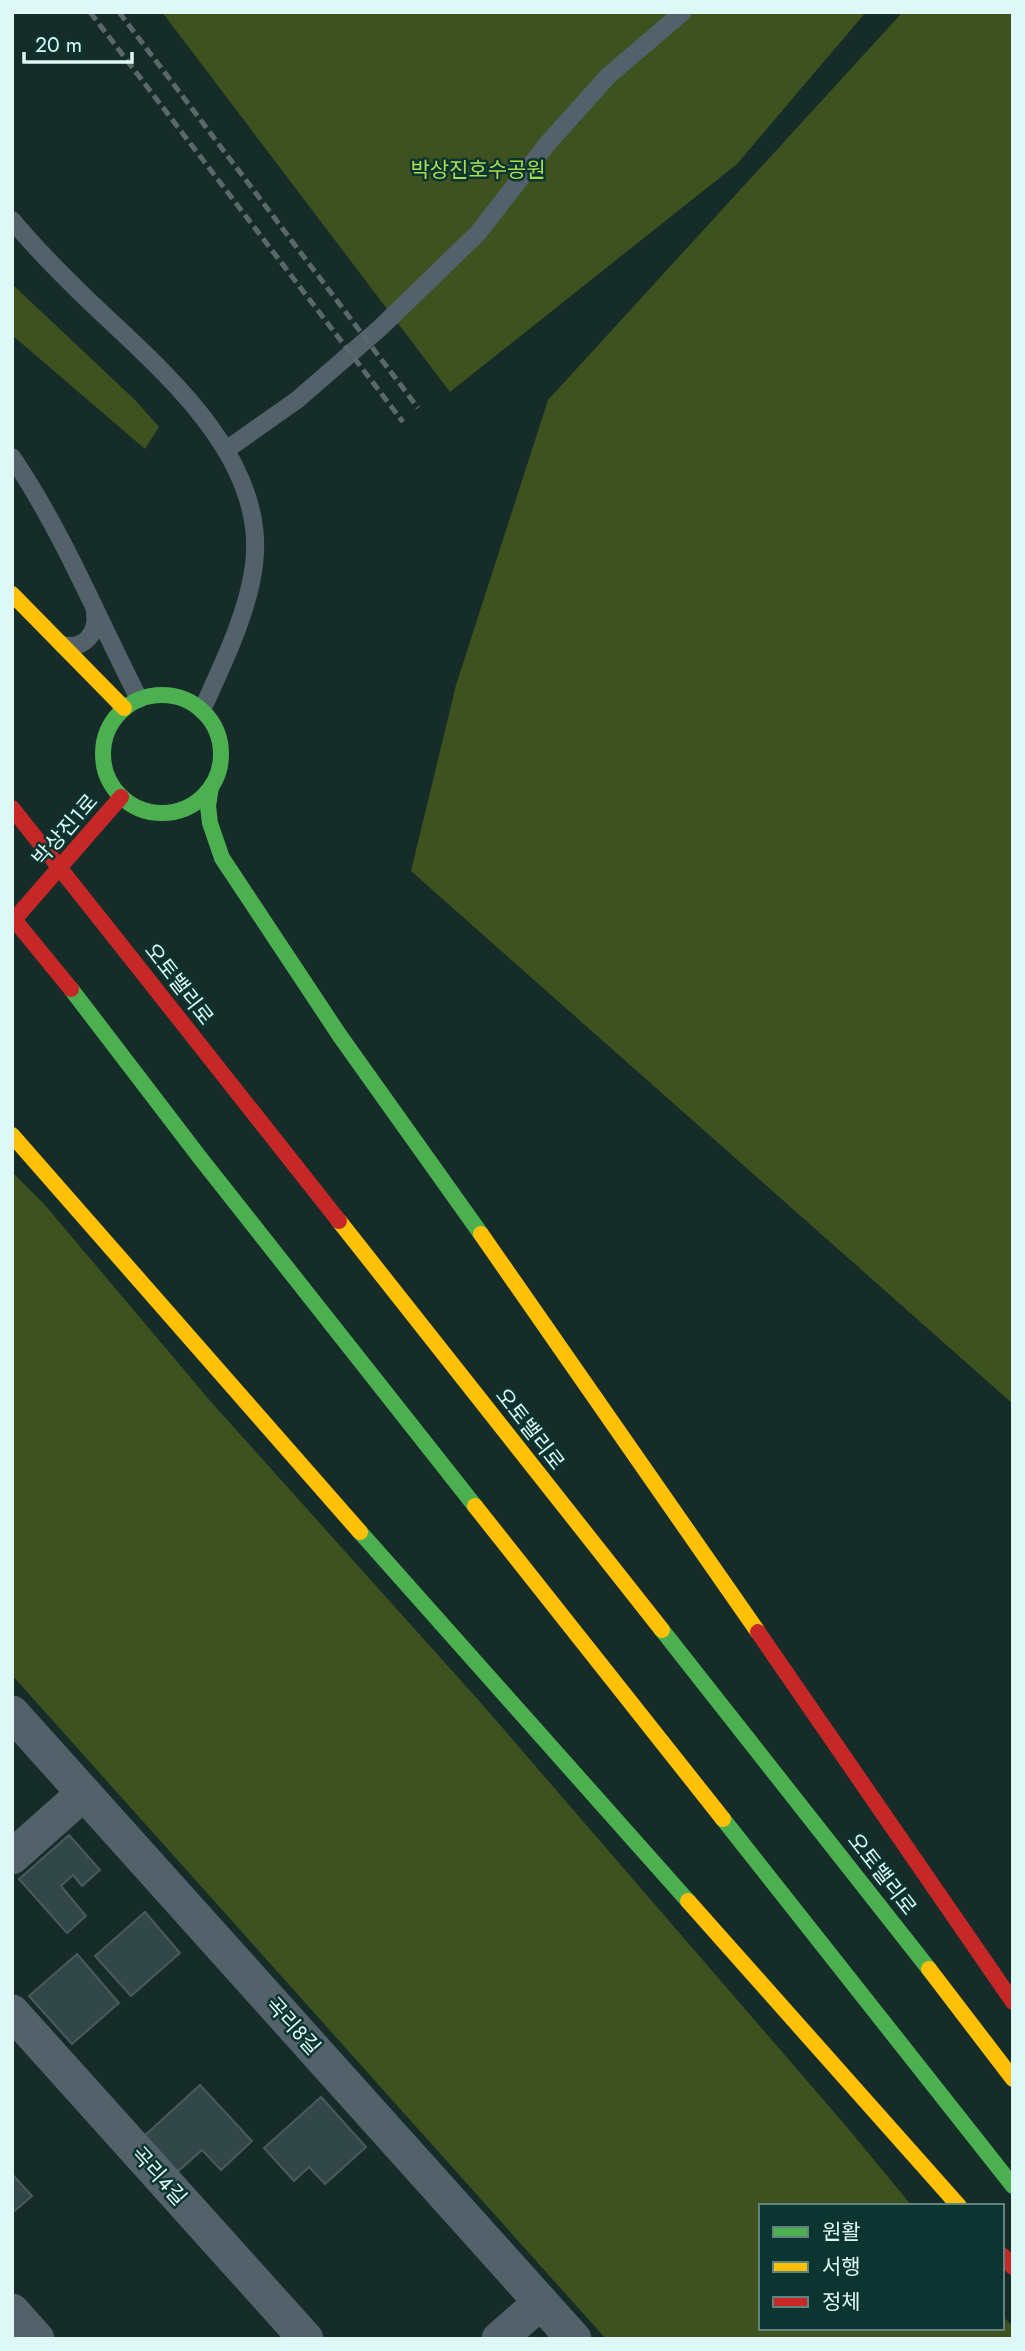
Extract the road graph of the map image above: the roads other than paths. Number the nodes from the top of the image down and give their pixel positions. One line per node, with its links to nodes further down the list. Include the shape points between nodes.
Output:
1 (683, 12): 3 (lane, via 608,76 478,233 380,328 297,400)
2 (12, 220): 3 (lane, via 39,252 160,367)
3 (226, 450): 9 (lane, via 248,499 254,565 226,659)
4 (12, 457): 6 (lane)
5 (12, 594): 7 (main road)
6 (95, 613): 7 (lane, via 96,627 87,640 73,646); 8 (lane)
7 (60, 644): 8 (main road)
8 (131, 703): 9 (main road, via 172,695); 11 (main road, via 113,720 102,752 104,769)
9 (202, 710): 10 (main road, via 213,723 221,755)
10 (211, 787): 11 (main road, via 199,800 168,813 135,807); 20 (main road, via 208,820 222,858 340,1036 528,1299)
11 (121, 797): 14 (main road, 박상진1로)
12 (12, 807): 22 (main road, 오토밸리로, bridge)
13 (12, 917): 23 (main road, bridge)
14 (12, 922)
15 (12, 1135): 16 (main road)
16 (18, 1145): 24 (main road)
17 (12, 1713): 18 (street, 곡리8길)
18 (84, 1793): 19 (street); 25 (street, 곡리8길)
19 (12, 1857)
20 (1013, 2002)
21 (12, 2012): 28 (street, 곡리4길)
22 (1013, 2079)
23 (1013, 2186)
24 (957, 2204)
25 (541, 2302): 29 (street); 30 (street, 곡리8길)
26 (12, 2311): 27 (street)
27 (37, 2339)
28 (306, 2339)
29 (499, 2339)
30 (574, 2339)

